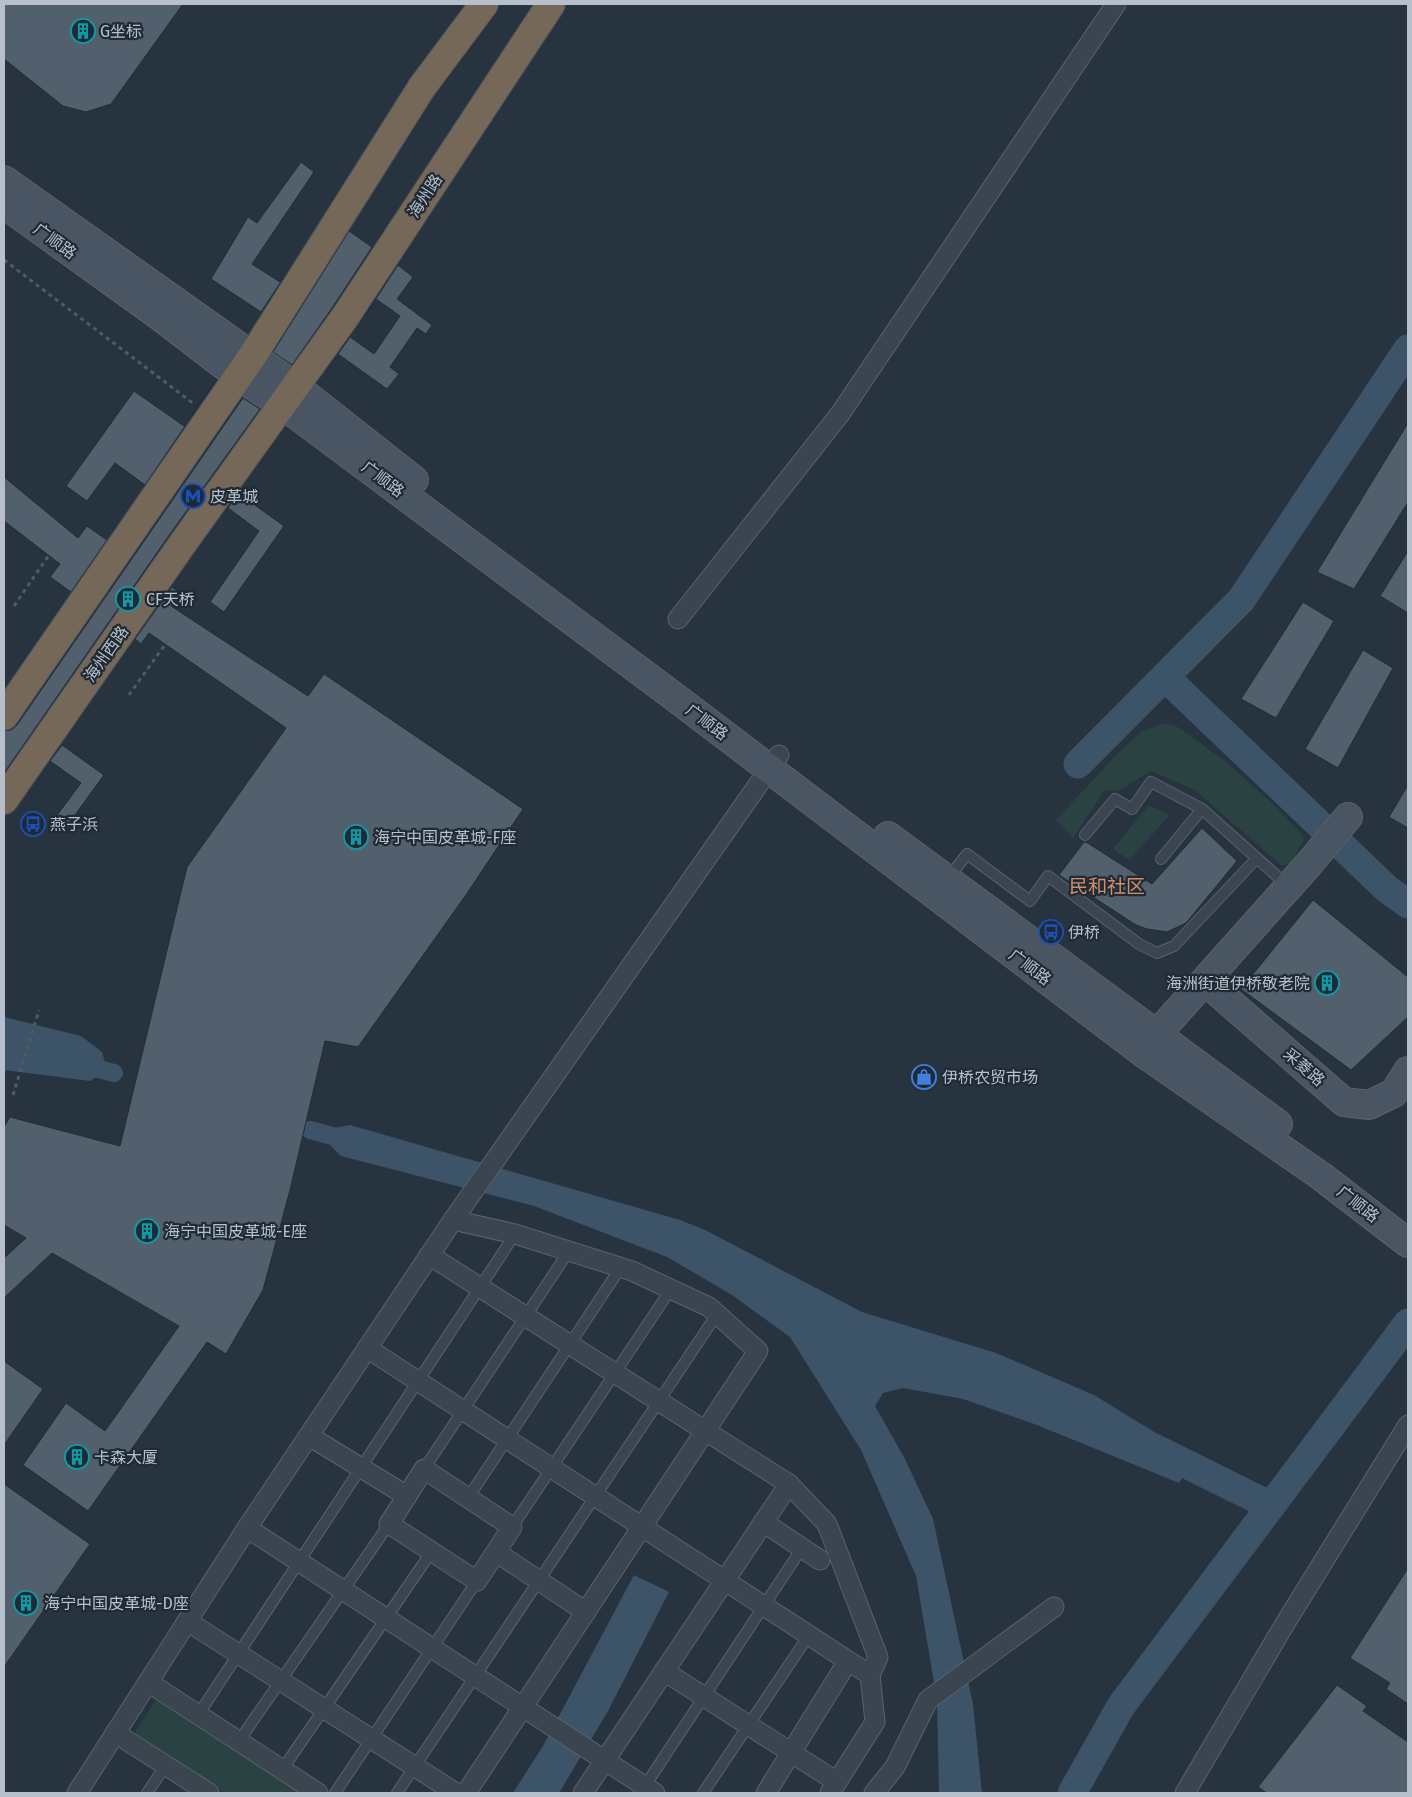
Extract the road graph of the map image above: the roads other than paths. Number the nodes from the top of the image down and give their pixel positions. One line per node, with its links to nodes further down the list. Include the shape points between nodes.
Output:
1 (484, 4): 6 (highway, via 422,87)
2 (551, 4): 7 (highway, 海州路, via 346,317)
3 (1116, 4): 8 (street, via 840,414)
4 (4, 180): 6 (main road, 广顺路)
5 (4, 204): 6 (main road, 广顺路, via 161,317)
6 (245, 366): 7 (main road, 广顺路); 9 (highway)
7 (289, 396): 10 (main road, 广顺路, via 508,554); 11 (highway, 海州西路)
8 (678, 619)
9 (4, 716)
10 (774, 762): 17 (main road, 广顺路); 23 (street)
11 (4, 800)
12 (1202, 809): 14 (lane, via 1151,782 1132,808 1115,799); 15 (lane); 16 (lane)
13 (1348, 817): 18 (main road)
14 (1085, 835)
15 (1257, 858): 17 (lane, via 1174,946 1157,953 1139,944 1048,876 1030,901 967,854); 18 (lane)
16 (1161, 860)
17 (941, 887): 20 (main road, 广顺路); 22 (main road, 广顺路, via 1146,1055)
18 (1289, 887): 19 (main road)
19 (1205, 981): 20 (main road); 21 (main road, 采菱路, via 1344,1102 1369,1105 1394,1093)
20 (1157, 1034): 22 (main road, 广顺路)
21 (1408, 1071)
22 (1328, 1171): 24 (main road); 26 (main road, 广顺路)
23 (456, 1215): 25 (street); 28 (street)
24 (1408, 1219)
25 (515, 1234): 27 (street); 30 (lane)
26 (1408, 1243)
27 (568, 1251): 29 (street); 33 (lane)
28 (429, 1256): 30 (street); 35 (street)
29 (621, 1267): 31 (street); 34 (lane)
30 (480, 1288): 33 (street); 37 (lane)
31 (672, 1289): 32 (street); 36 (lane)
32 (717, 1314): 38 (lane); 41 (street, via 758,1351)
33 (525, 1316): 34 (street); 39 (lane)
34 (570, 1345): 36 (street); 43 (lane)
35 (367, 1348): 37 (street); 42 (street)
36 (615, 1374): 38 (street); 45 (lane)
37 (418, 1382): 39 (street); 44 (lane)
38 (659, 1402): 41 (street); 49 (lane)
39 (463, 1411): 43 (street); 46 (lane)
40 (1408, 1425): 106 (street)
41 (705, 1431): 47 (street); 54 (street)
42 (309, 1436): 44 (street); 55 (street)
43 (507, 1439): 45 (street); 50 (lane)
44 (361, 1468): 48 (street); 60 (lane)
45 (552, 1468): 49 (street); 53 (lane)
46 (424, 1469): 48 (street); 50 (street)
47 (789, 1484): 51 (street); 75 (street, via 827,1524 878,1657)
48 (407, 1496): 52 (street)
49 (595, 1497): 54 (street); 63 (lane)
50 (468, 1498): 53 (street)
51 (763, 1522): 56 (street); 61 (street)
52 (389, 1524): 57 (street); 64 (lane)
53 (512, 1527): 58 (street)
54 (642, 1527): 61 (street); 67 (street)
55 (247, 1528): 60 (street); 69 (street)
56 (802, 1548): 59 (street); 65 (lane)
57 (432, 1551): 62 (street); 68 (lane)
58 (496, 1552): 62 (street); 63 (street)
59 (820, 1560)
60 (299, 1562): 64 (street); 72 (lane)
61 (724, 1580): 65 (street); 74 (street)
62 (477, 1581): 71 (lane)
63 (539, 1581): 67 (street); 76 (lane)
64 (343, 1590): 68 (street); 77 (lane)
65 (764, 1606): 70 (street); 79 (lane)
66 (1054, 1606): 105 (street, via 928,1700 895,1767)
67 (586, 1612): 81 (street)
68 (386, 1618): 71 (street); 80 (lane)
69 (187, 1621): 72 (street); 78 (street)
70 (809, 1635): 73 (street); 83 (lane)
71 (432, 1648): 76 (street); 85 (lane)
72 (238, 1654): 77 (street); 82 (lane)
73 (848, 1661): 75 (street); 87 (street)
74 (664, 1671): 79 (street); 88 (street)
75 (870, 1675): 92 (street, via 875,1722)
76 (475, 1676): 81 (street); 90 (lane)
77 (281, 1681): 80 (street); 86 (lane)
78 (148, 1682): 82 (street); 84 (street)
79 (704, 1697): 83 (street); 93 (lane)
80 (324, 1709): 85 (street); 91 (lane)
81 (530, 1712): 88 (street); 101 (street)
82 (198, 1715): 86 (street)
83 (748, 1725): 87 (street); 103 (lane)
84 (115, 1733): 89 (street); 95 (street)
85 (371, 1739): 90 (street); 98 (lane)
86 (239, 1742): 91 (street)
87 (791, 1753): 92 (street); 104 (street)
88 (604, 1760): 93 (street); 102 (street)
89 (166, 1765): 94 (street); 96 (lane)
90 (415, 1767): 99 (lane); 100 (street)
91 (282, 1770): 97 (street)
92 (833, 1788)
93 (647, 1791)
94 (206, 1792)
95 (76, 1793)
96 (147, 1793)
97 (318, 1793)
98 (335, 1793)
99 (397, 1793)
100 (456, 1793)
101 (466, 1793)
102 (583, 1793)
103 (703, 1793)
104 (766, 1793)
105 (874, 1793)
106 (1185, 1793)

